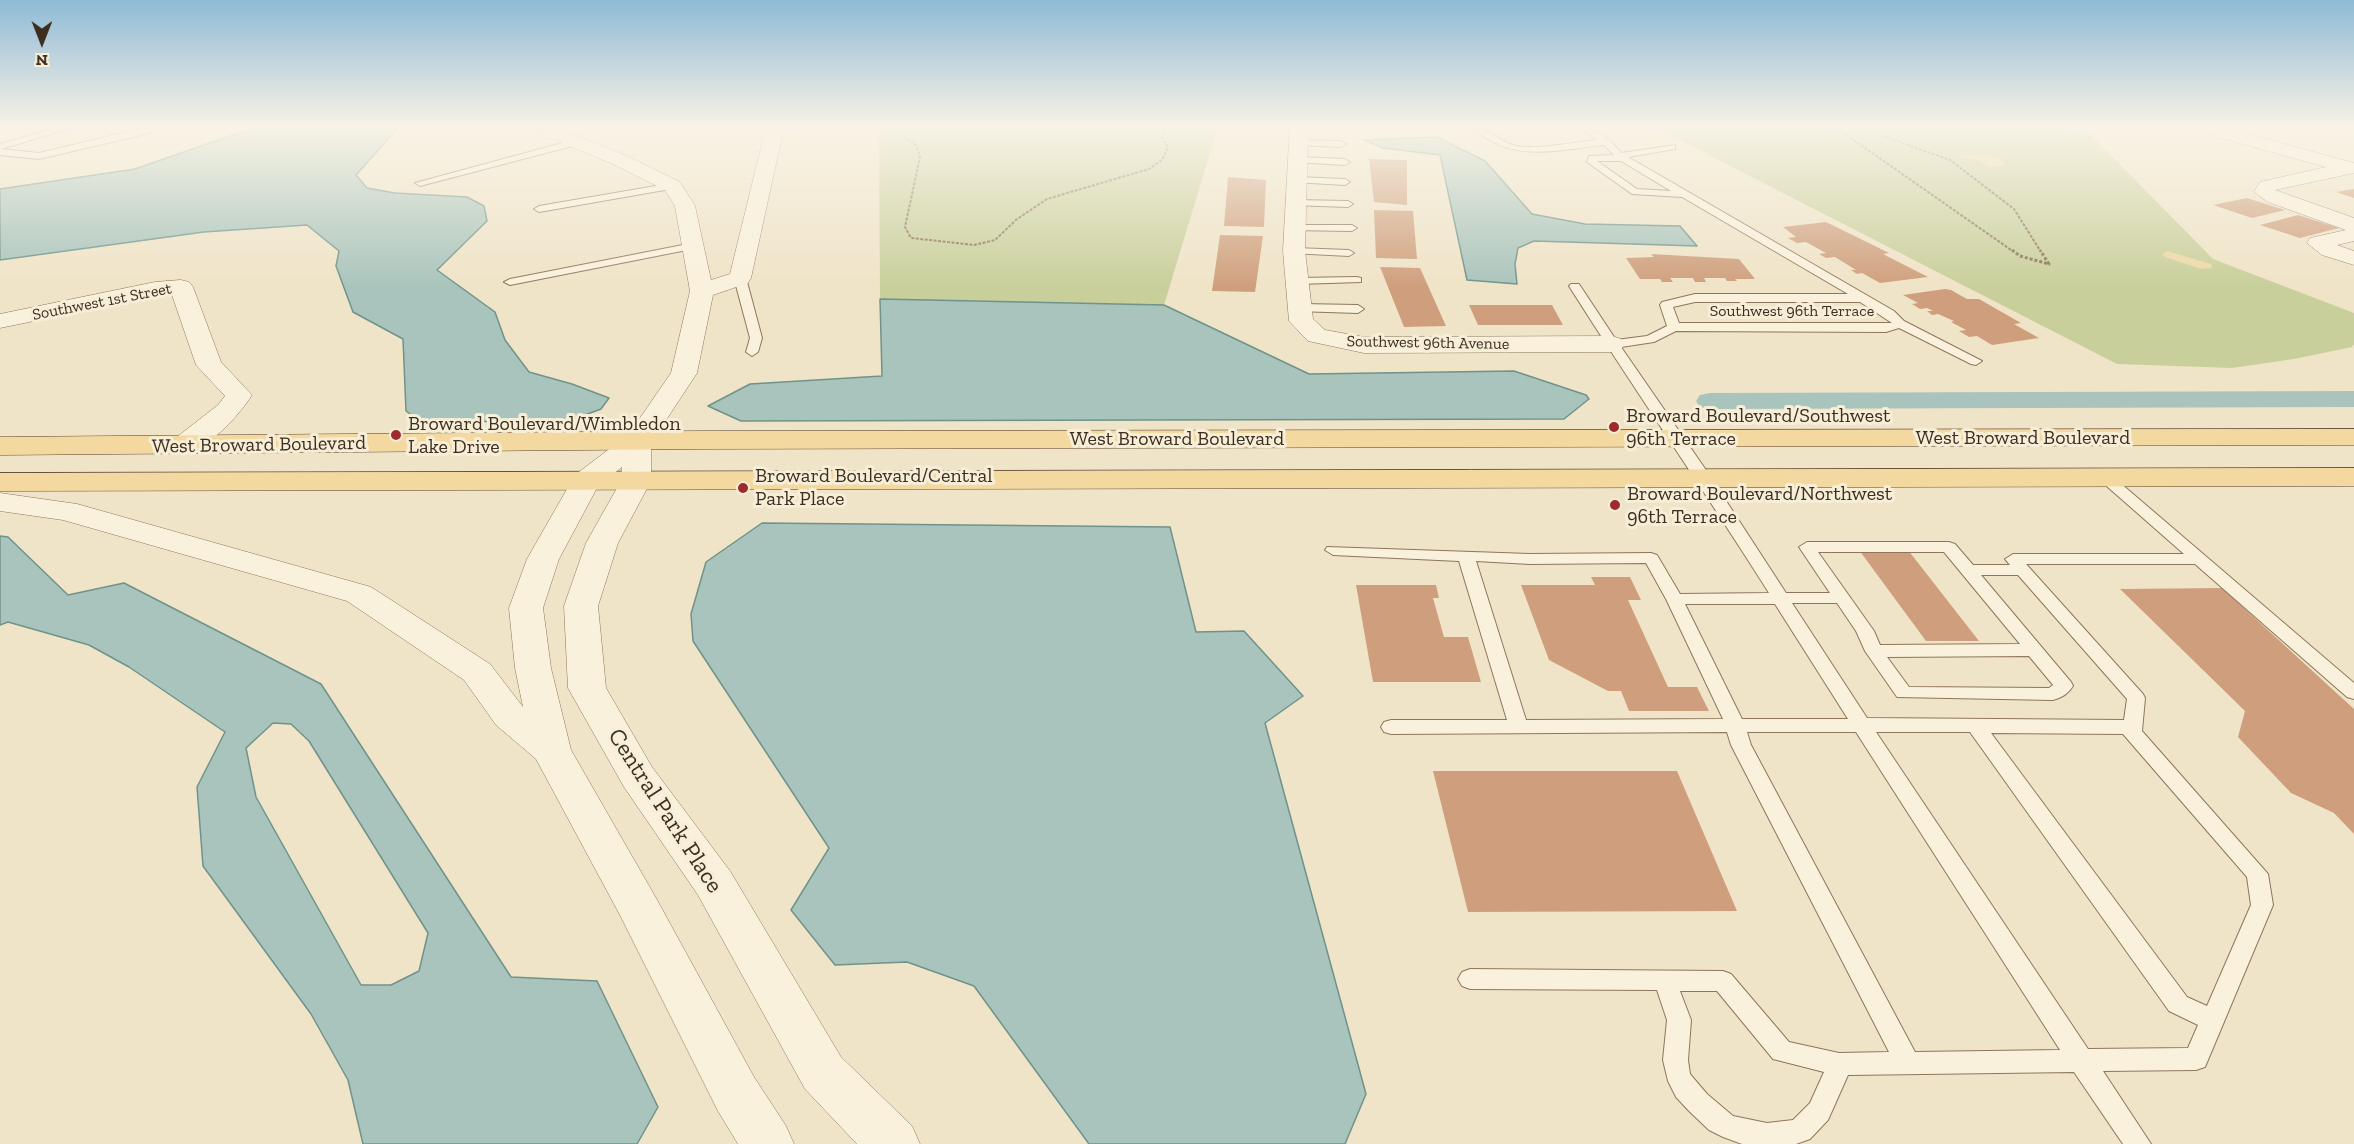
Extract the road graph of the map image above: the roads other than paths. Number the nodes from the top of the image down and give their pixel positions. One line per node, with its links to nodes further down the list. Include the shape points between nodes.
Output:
1 (430, 180): 11 (lane)
2 (662, 180): 12 (street)
3 (763, 180): 23 (street)
4 (1296, 180): 16 (street, Southwest 96th Avenue)
5 (1318, 180): 14 (lane)
6 (1341, 180): 10 (lane)
7 (1618, 180): 13 (lane, via 1635,192)
8 (1661, 180): 13 (lane, Southwest 96th Terrace)
9 (2294, 180): 18 (street, via 2267,186 2264,192 2342,220)
10 (1345, 182)
11 (420, 183)
12 (673, 186): 15 (lane); 19 (street, via 685,206)
13 (1684, 194): 29 (lane, Southwest 96th Terrace)
14 (1347, 204)
15 (539, 209)
16 (1294, 228): 17 (lane); 20 (street, Southwest 96th Avenue)
17 (1352, 228)
18 (2350, 236): 22 (street, via 2318,243)
19 (693, 246): 26 (lane); 28 (street)
20 (1294, 251): 21 (lane); 25 (street, Southwest 96th Avenue)
21 (1349, 253)
22 (2354, 258)
23 (740, 278): 28 (street); 36 (lane, via 756,338)
24 (1357, 280): 25 (lane)
25 (1297, 281): 30 (street, Southwest 96th Avenue)
26 (510, 282)
27 (1575, 286): 35 (lane)
28 (702, 291): 40 (street, via 684,373)
29 (1863, 298): 33 (lane, Southwest 96th Terrace); 34 (lane, Southwest 96th Terrace, via 1695,298 1666,305)
30 (1300, 308): 31 (lane); 35 (street, Southwest 96th Avenue, via 1301,321 1317,336 1364,345)
31 (1358, 309)
32 (0, 321): 42 (street, Southwest 1st Street, via 181,287 209,365 239,394 228,411)
33 (1900, 324): 34 (lane, Southwest 96th Terrace, via 1886,328); 37 (lane)
34 (1674, 327): 35 (lane, Southwest 96th Terrace, via 1650,339)
35 (1612, 344): 39 (lane)
36 (752, 352)
37 (1976, 361)
38 (2354, 436): 39 (main road, West Broward Boulevard)
39 (1676, 439): 40 (main road, West Broward Boulevard); 46 (lane)
40 (639, 440): 42 (main road, West Broward Boulevard); 47 (street); 48 (street, Central Park Place)
41 (0, 446): 42 (main road, West Broward Boulevard)
42 (183, 446): 43 (main road, via 129,463)
43 (0, 464)
44 (2354, 477): 45 (main road, West Broward Boulevard)
45 (2107, 479): 46 (main road, West Broward Boulevard); 53 (lane)
46 (1705, 480): 48 (main road, West Broward Boulevard); 57 (lane)
47 (586, 481): 48 (main road, West Broward Boulevard); 49 (main road, West Broward Boulevard); 68 (street, via 543,559 526,608 533,668)
48 (636, 481): 76 (street, Central Park Place, via 602,543 580,606 587,687 638,777 714,883 823,1073)
49 (0, 482)
50 (0, 502): 68 (street, via 66,511 359,594 477,672 509,716)
51 (1332, 550): 52 (lane)
52 (1466, 557): 56 (lane, via 1651,558); 65 (lane)
53 (2198, 559): 55 (lane, via 2013,559); 61 (lane)
54 (1968, 570): 55 (lane); 58 (lane, via 1949,547 1806,547); 59 (lane)
55 (2022, 570): 67 (lane, via 2136,698)
56 (1674, 598): 57 (lane); 66 (lane)
57 (1780, 598): 58 (lane); 62 (lane)
58 (1842, 598): 60 (lane)
59 (2034, 650): 60 (lane); 60 (lane, via 2064,686 2053,694 1904,693)
60 (1874, 651)
61 (2354, 693)
62 (1861, 725): 63 (lane); 66 (lane); 72 (lane)
63 (1975, 725): 67 (lane); 71 (lane, via 2178,1004)
64 (1391, 727): 65 (lane)
65 (1519, 727): 66 (lane)
66 (1735, 727): 73 (lane)
67 (2133, 727): 71 (lane, via 2132,732 2257,874 2262,905)
68 (551, 750): 75 (street, via 736,1094)
69 (1470, 980): 70 (lane)
70 (1664, 981): 74 (lane, via 1723,981 1782,1051); 74 (lane, via 1679,1019 1675,1050 1678,1076 1697,1102 1726,1126 1761,1135 1789,1134 1807,1127 1824,1105)
71 (2212, 1020): 72 (lane, via 2196,1059)
72 (2080, 1061): 73 (lane); 77 (lane)
73 (1908, 1063): 74 (lane)
74 (1839, 1064)
75 (767, 1144)
76 (892, 1144)
77 (2138, 1144)

